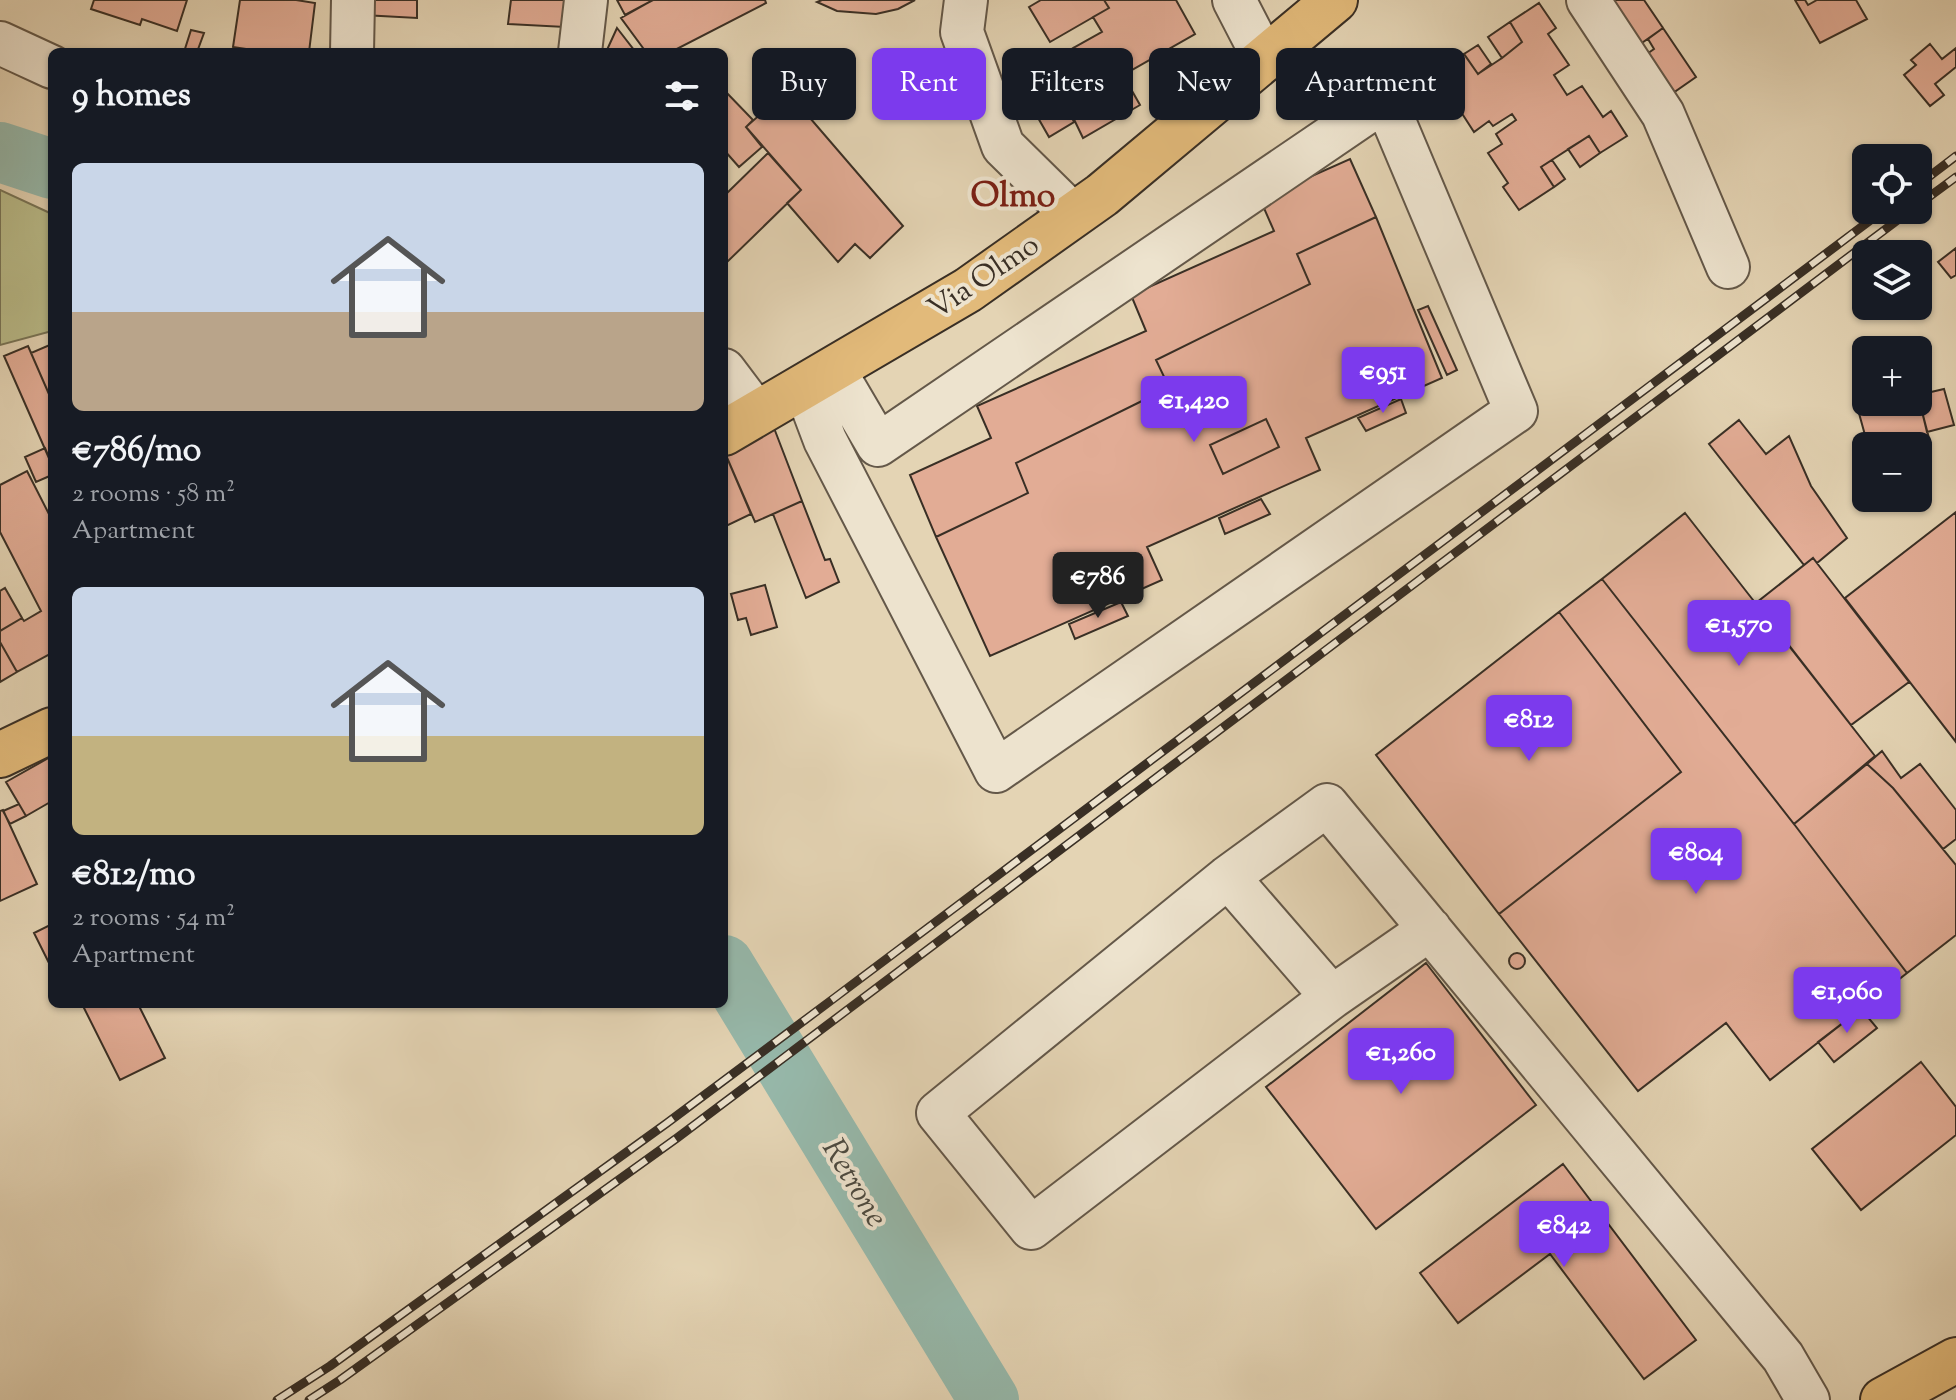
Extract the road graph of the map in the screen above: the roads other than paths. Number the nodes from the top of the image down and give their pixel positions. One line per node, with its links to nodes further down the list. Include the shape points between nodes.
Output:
1 (353, 0): 8 (street)
2 (586, 0): 9 (street)
3 (966, 0): 12 (street, via 962,32 1003,146)
4 (1234, 0): 10 (street)
5 (1335, 0): 10 (main road, Via Olmo)
6 (1588, 0): 13 (street, via 1663,114)
7 (0, 43): 11 (street)
8 (352, 48)
9 (580, 48)
10 (1265, 60): 12 (main road, Via Olmo)
11 (48, 65)
12 (1073, 215): 14 (main road, Via Olmo, via 968,290)
13 (1728, 267)
14 (820, 378): 14 (street, via 825,440 996,771 1516,411 1385,100 878,445); 16 (main road, Via Olmo)
15 (728, 383): 16 (street)
16 (741, 424)
17 (48, 732): 18 (main road)
18 (0, 755)
19 (1228, 877): 20 (street, via 1327,805); 21 (street); 21 (street, via 938,1113 1031,1228)
20 (1430, 929): 21 (street); 23 (street, via 1783,1357)
21 (1332, 997)
22 (1956, 1360): 24 (main road)
23 (1808, 1400)
24 (1883, 1400)

